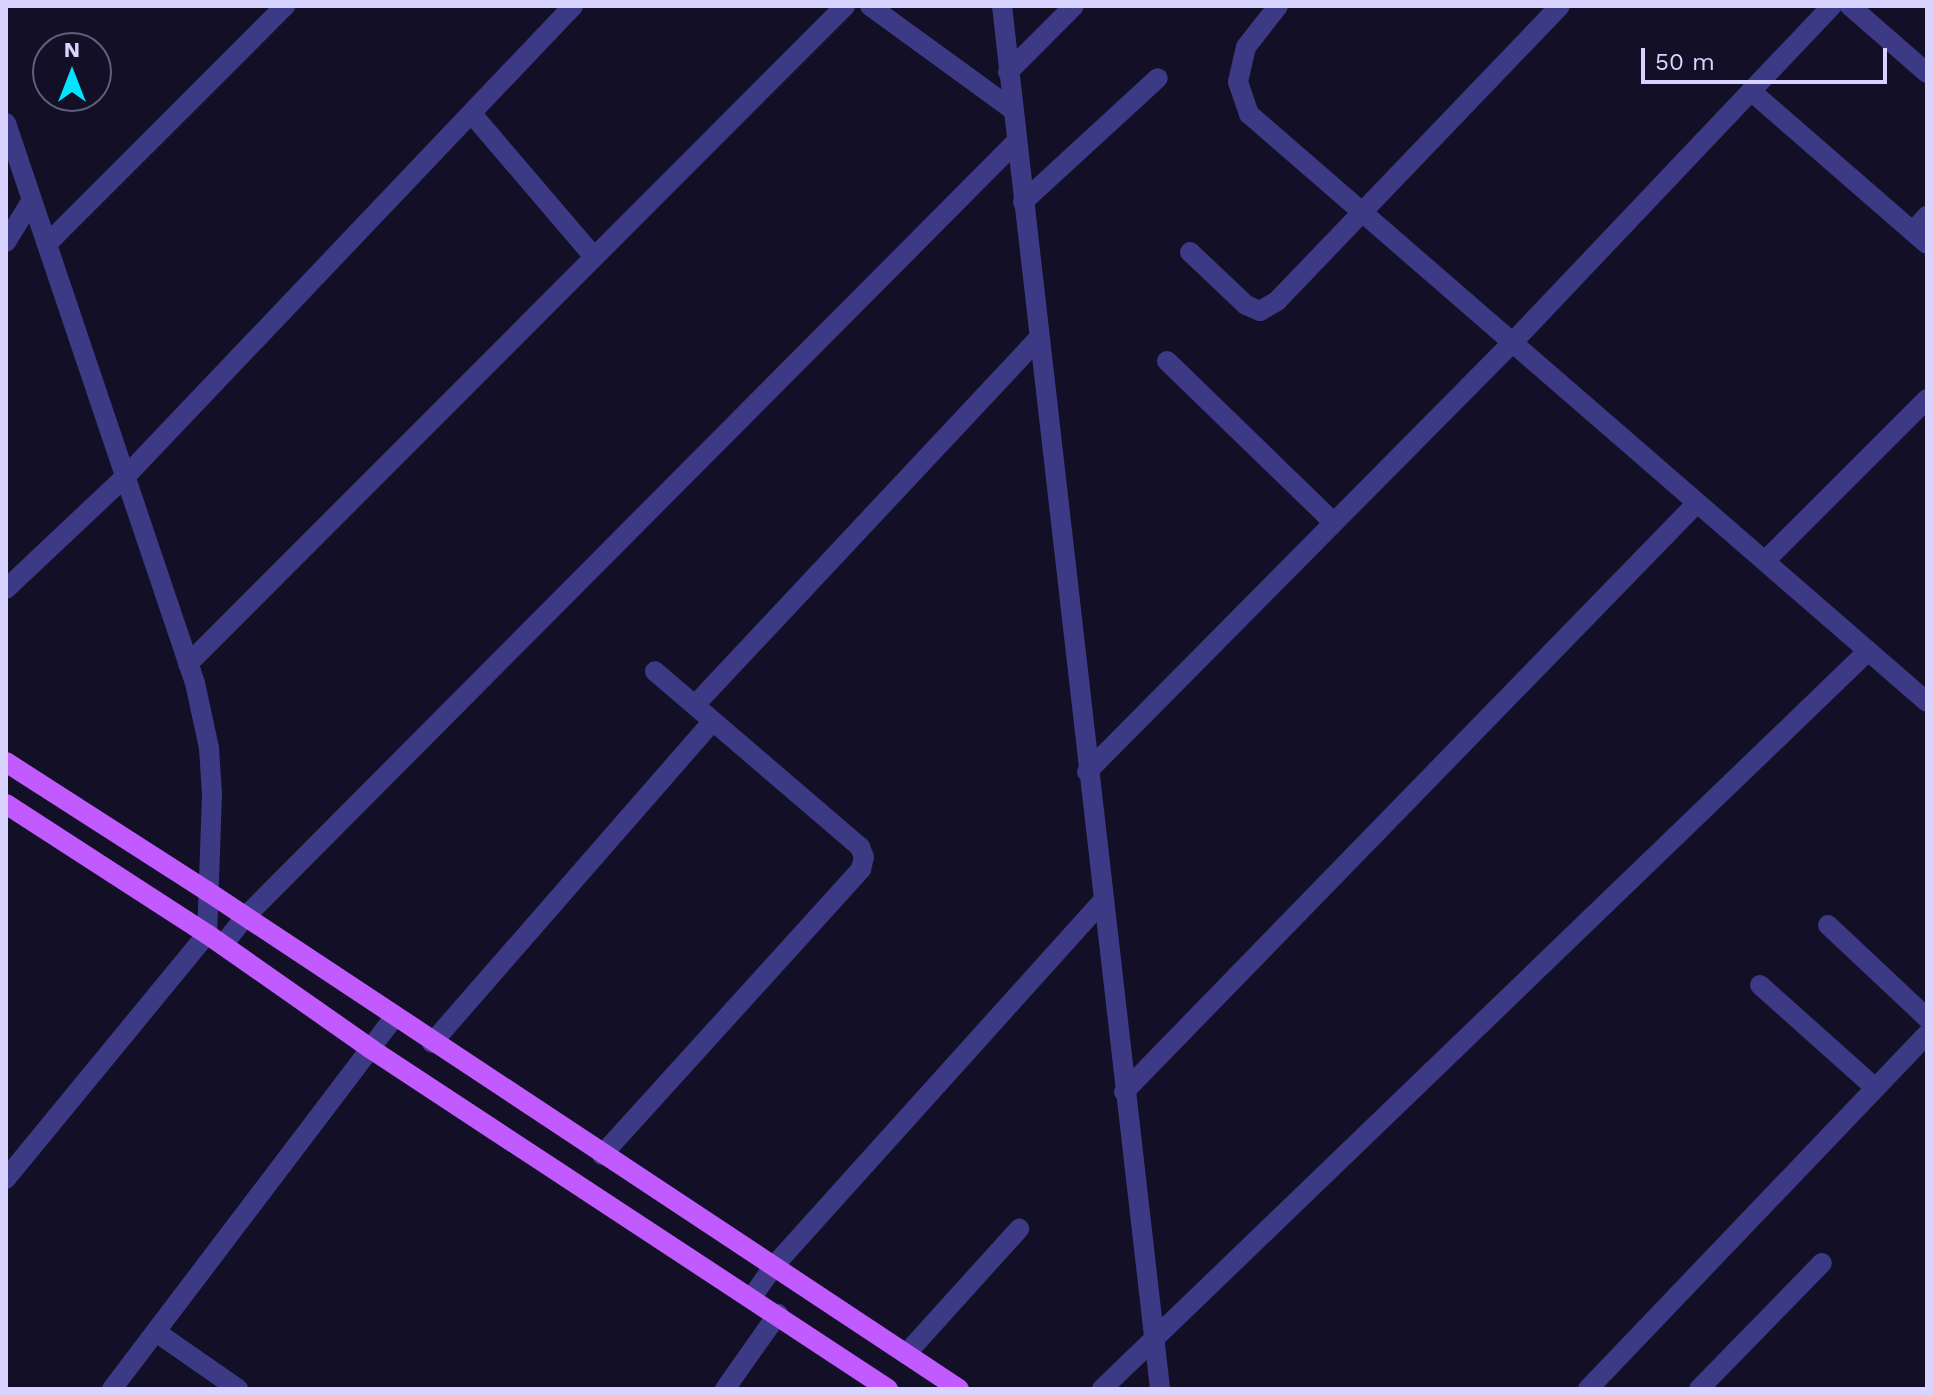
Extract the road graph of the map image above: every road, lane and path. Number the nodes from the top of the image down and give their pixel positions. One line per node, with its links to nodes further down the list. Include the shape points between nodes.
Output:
1 (285, 6): 25 (street)
2 (573, 6): 16 (street)
3 (845, 6): 27 (street)
4 (870, 6): 15 (street)
5 (1002, 6): 11 (street)
6 (1074, 6): 11 (street)
7 (1278, 6): 21 (street, via 1246,47 1238,82 1249,114)
8 (1560, 6): 21 (street)
9 (1832, 6): 14 (street)
10 (1850, 6): 12 (street)
11 (1008, 72): 15 (street)
12 (1927, 73)
13 (1158, 78): 20 (street)
14 (1751, 91): 23 (street); 29 (street)
15 (1012, 109): 18 (street)
16 (472, 114): 27 (street); 32 (street)
17 (6, 123): 19 (street)
18 (1016, 142): 20 (street); 48 (street)
19 (32, 200): 24 (street); 25 (street)
20 (1023, 202): 28 (street)
21 (1364, 214): 26 (street, via 1277,301 1260,311 1246,305); 29 (street)
22 (1927, 216): 23 (street)
23 (1920, 237)
24 (6, 242)
25 (47, 244): 32 (street)
26 (1190, 252)
27 (594, 257): 38 (street)
28 (1038, 339): 41 (street); 44 (street)
29 (1512, 343): 33 (street); 34 (street)
30 (1167, 361): 34 (street)
31 (1927, 399): 35 (street)
32 (125, 477): 36 (street); 38 (street)
33 (1697, 503): 35 (street); 58 (street)
34 (1333, 522): 44 (street)
35 (1765, 561): 37 (street)
36 (6, 589)
37 (1868, 651): 40 (street); 67 (street)
38 (188, 664): 46 (street, via 209,748)
39 (655, 671): 41 (street)
40 (1927, 702)
41 (695, 705): 42 (street)
42 (713, 721): 55 (street); 59 (street, via 860,847 861,869)
43 (6, 762): 46 (main road)
44 (1087, 772): 47 (street)
45 (6, 804): 50 (main road)
46 (207, 891): 48 (main road); 50 (street)
47 (1102, 902): 58 (street); 63 (street)
48 (245, 917): 50 (street); 52 (main road)
49 (1828, 925): 53 (street)
50 (215, 939): 56 (main road); 60 (street)
51 (1760, 985): 57 (street)
52 (394, 1018): 55 (main road); 56 (street)
53 (1927, 1018)
54 (1927, 1034): 57 (street)
55 (432, 1043): 59 (main road)
56 (371, 1049): 64 (main road); 66 (street)
57 (1875, 1088): 76 (street)
58 (1124, 1092): 67 (street)
59 (602, 1155): 63 (main road)
60 (6, 1179)
61 (1019, 1229): 68 (street)
62 (1822, 1263): 77 (street)
63 (773, 1267): 64 (street); 68 (main road)
64 (752, 1297): 65 (main road)
65 (778, 1314): 71 (street); 72 (main road)
66 (156, 1332): 69 (street); 70 (street)
67 (1154, 1339): 74 (street); 75 (street)
68 (906, 1354): 73 (main road)
69 (112, 1389)
70 (238, 1389)
71 (725, 1389)
72 (888, 1389)
73 (959, 1389)
74 (1102, 1389)
75 (1160, 1389)
76 (1588, 1389)
77 (1699, 1389)

